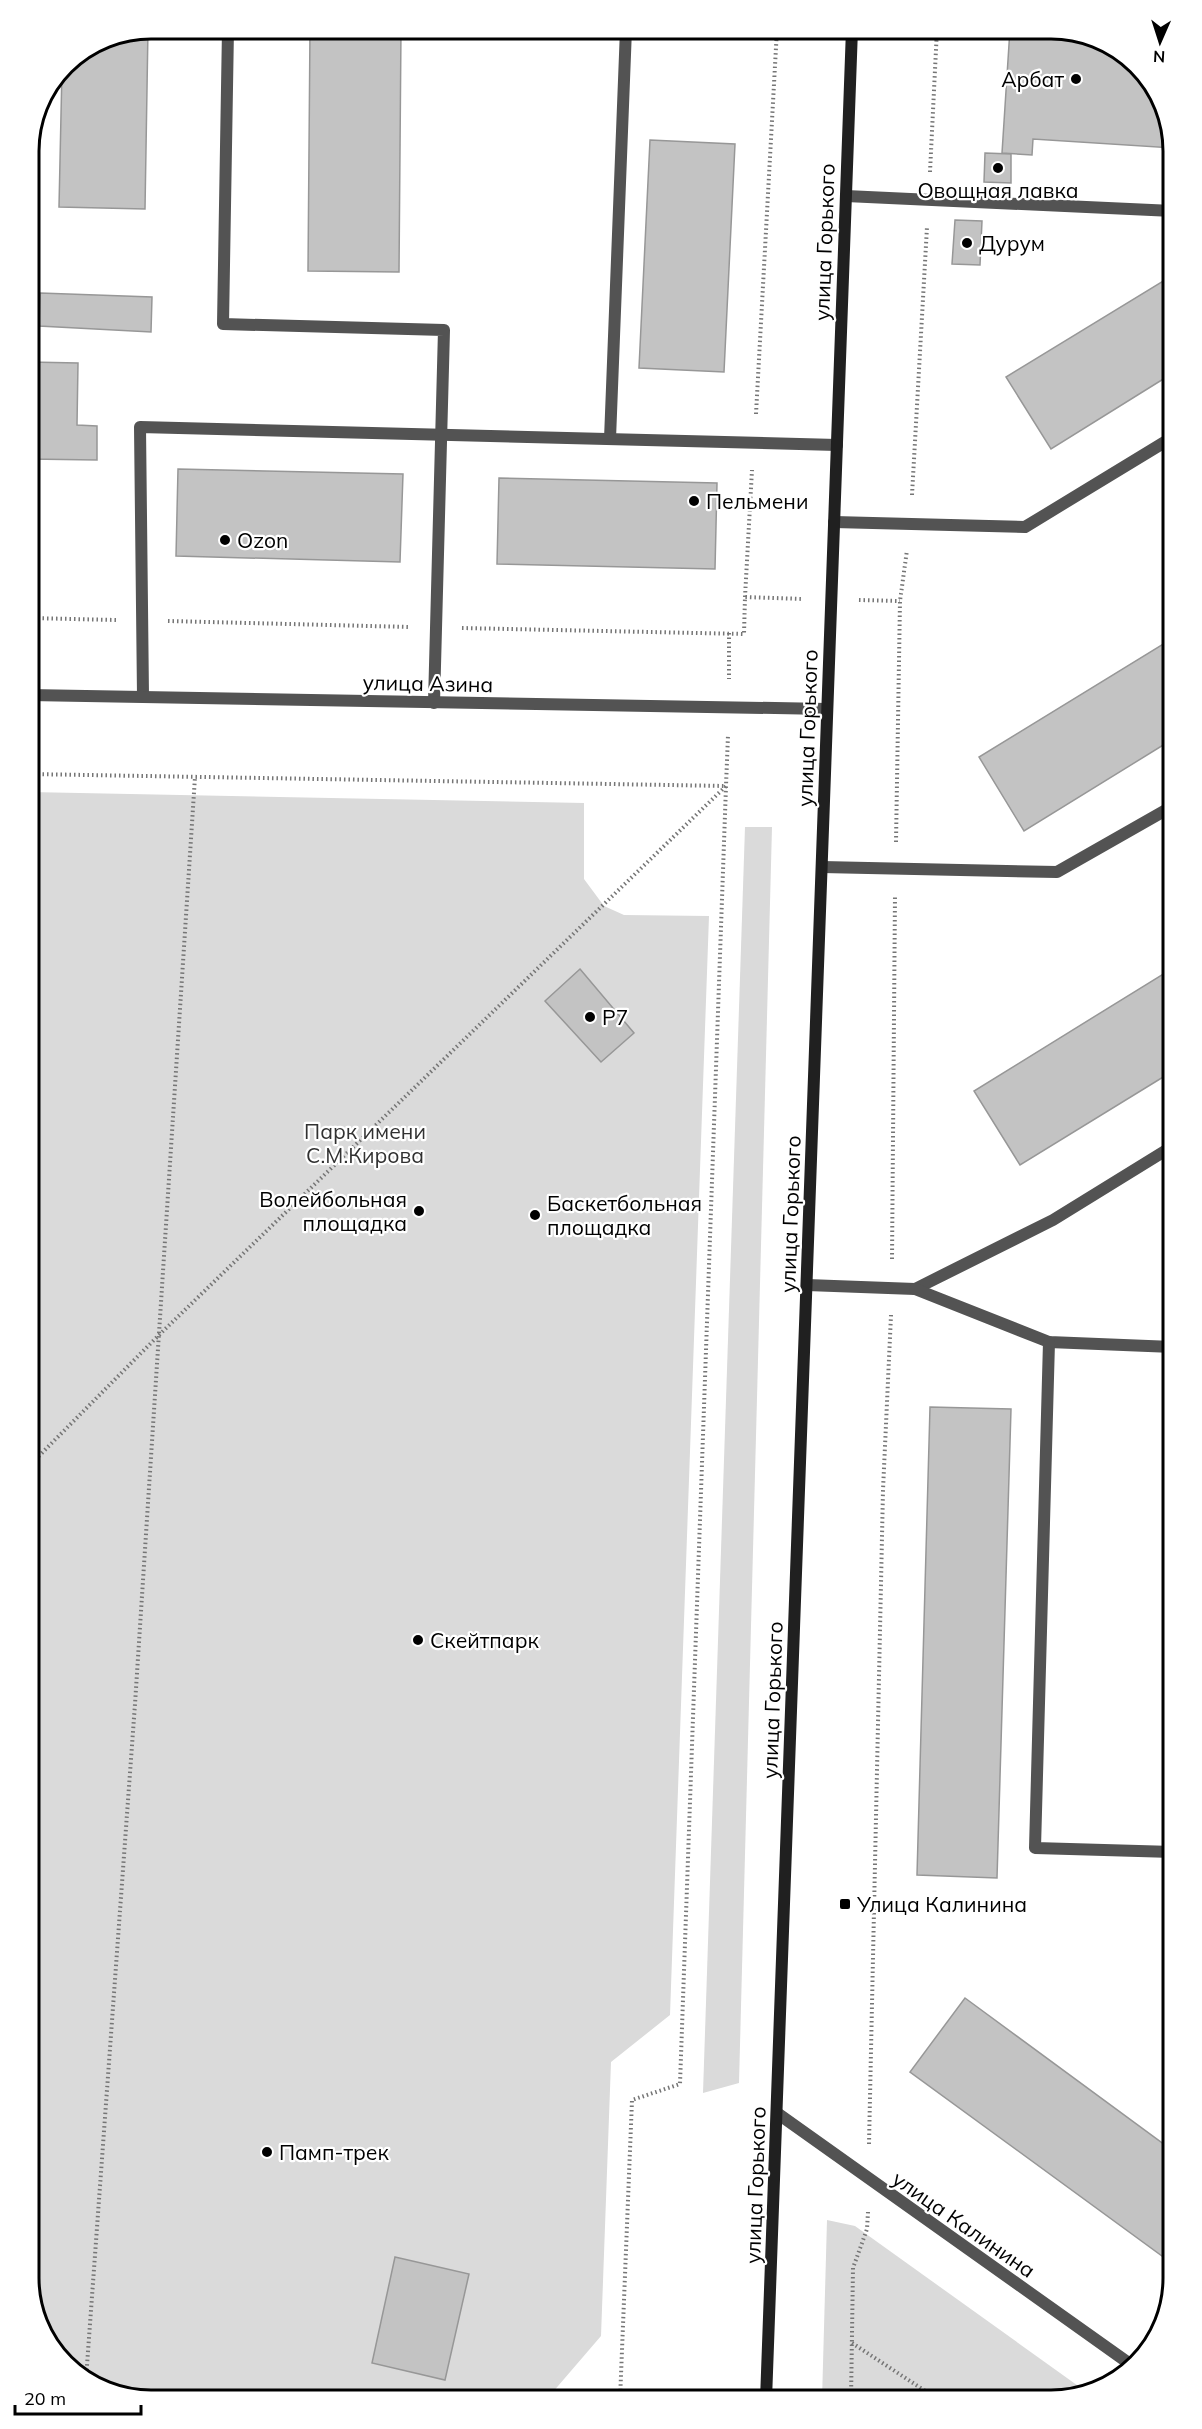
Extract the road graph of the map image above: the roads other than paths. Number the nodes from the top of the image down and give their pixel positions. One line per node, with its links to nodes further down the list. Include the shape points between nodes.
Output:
1 (228, 39): 6 (street, via 223,324 444,330)
2 (626, 39): 7 (street)
3 (852, 39): 4 (street, улица Горького)
4 (846, 196): 5 (street); 9 (street, улица Горького)
5 (1163, 211)
6 (441, 435): 7 (street); 12 (street, via 140,427); 13 (street)
7 (610, 439): 9 (street)
8 (1163, 442): 10 (street, via 1026,527)
9 (837, 445): 10 (street, улица Горького)
10 (834, 522): 14 (street, улица Горького)
11 (39, 695): 12 (street, улица Азина)
12 (143, 696): 13 (street, улица Азина)
13 (434, 702): 14 (street, улица Азина)
14 (827, 709): 16 (street, улица Горького)
15 (1163, 812): 16 (street, via 1057,872)
16 (822, 867): 18 (street, улица Горького)
17 (1163, 1152): 19 (street, via 1053,1220)
18 (807, 1285): 19 (street); 23 (street, улица Горького)
19 (915, 1288): 20 (street)
20 (1049, 1342): 21 (street); 22 (street, via 1035,1848)
21 (1163, 1347)
22 (1163, 1852)
23 (777, 2113): 24 (street, улица Калинина); 25 (street, улица Горького)
24 (1126, 2361)
25 (766, 2390)

